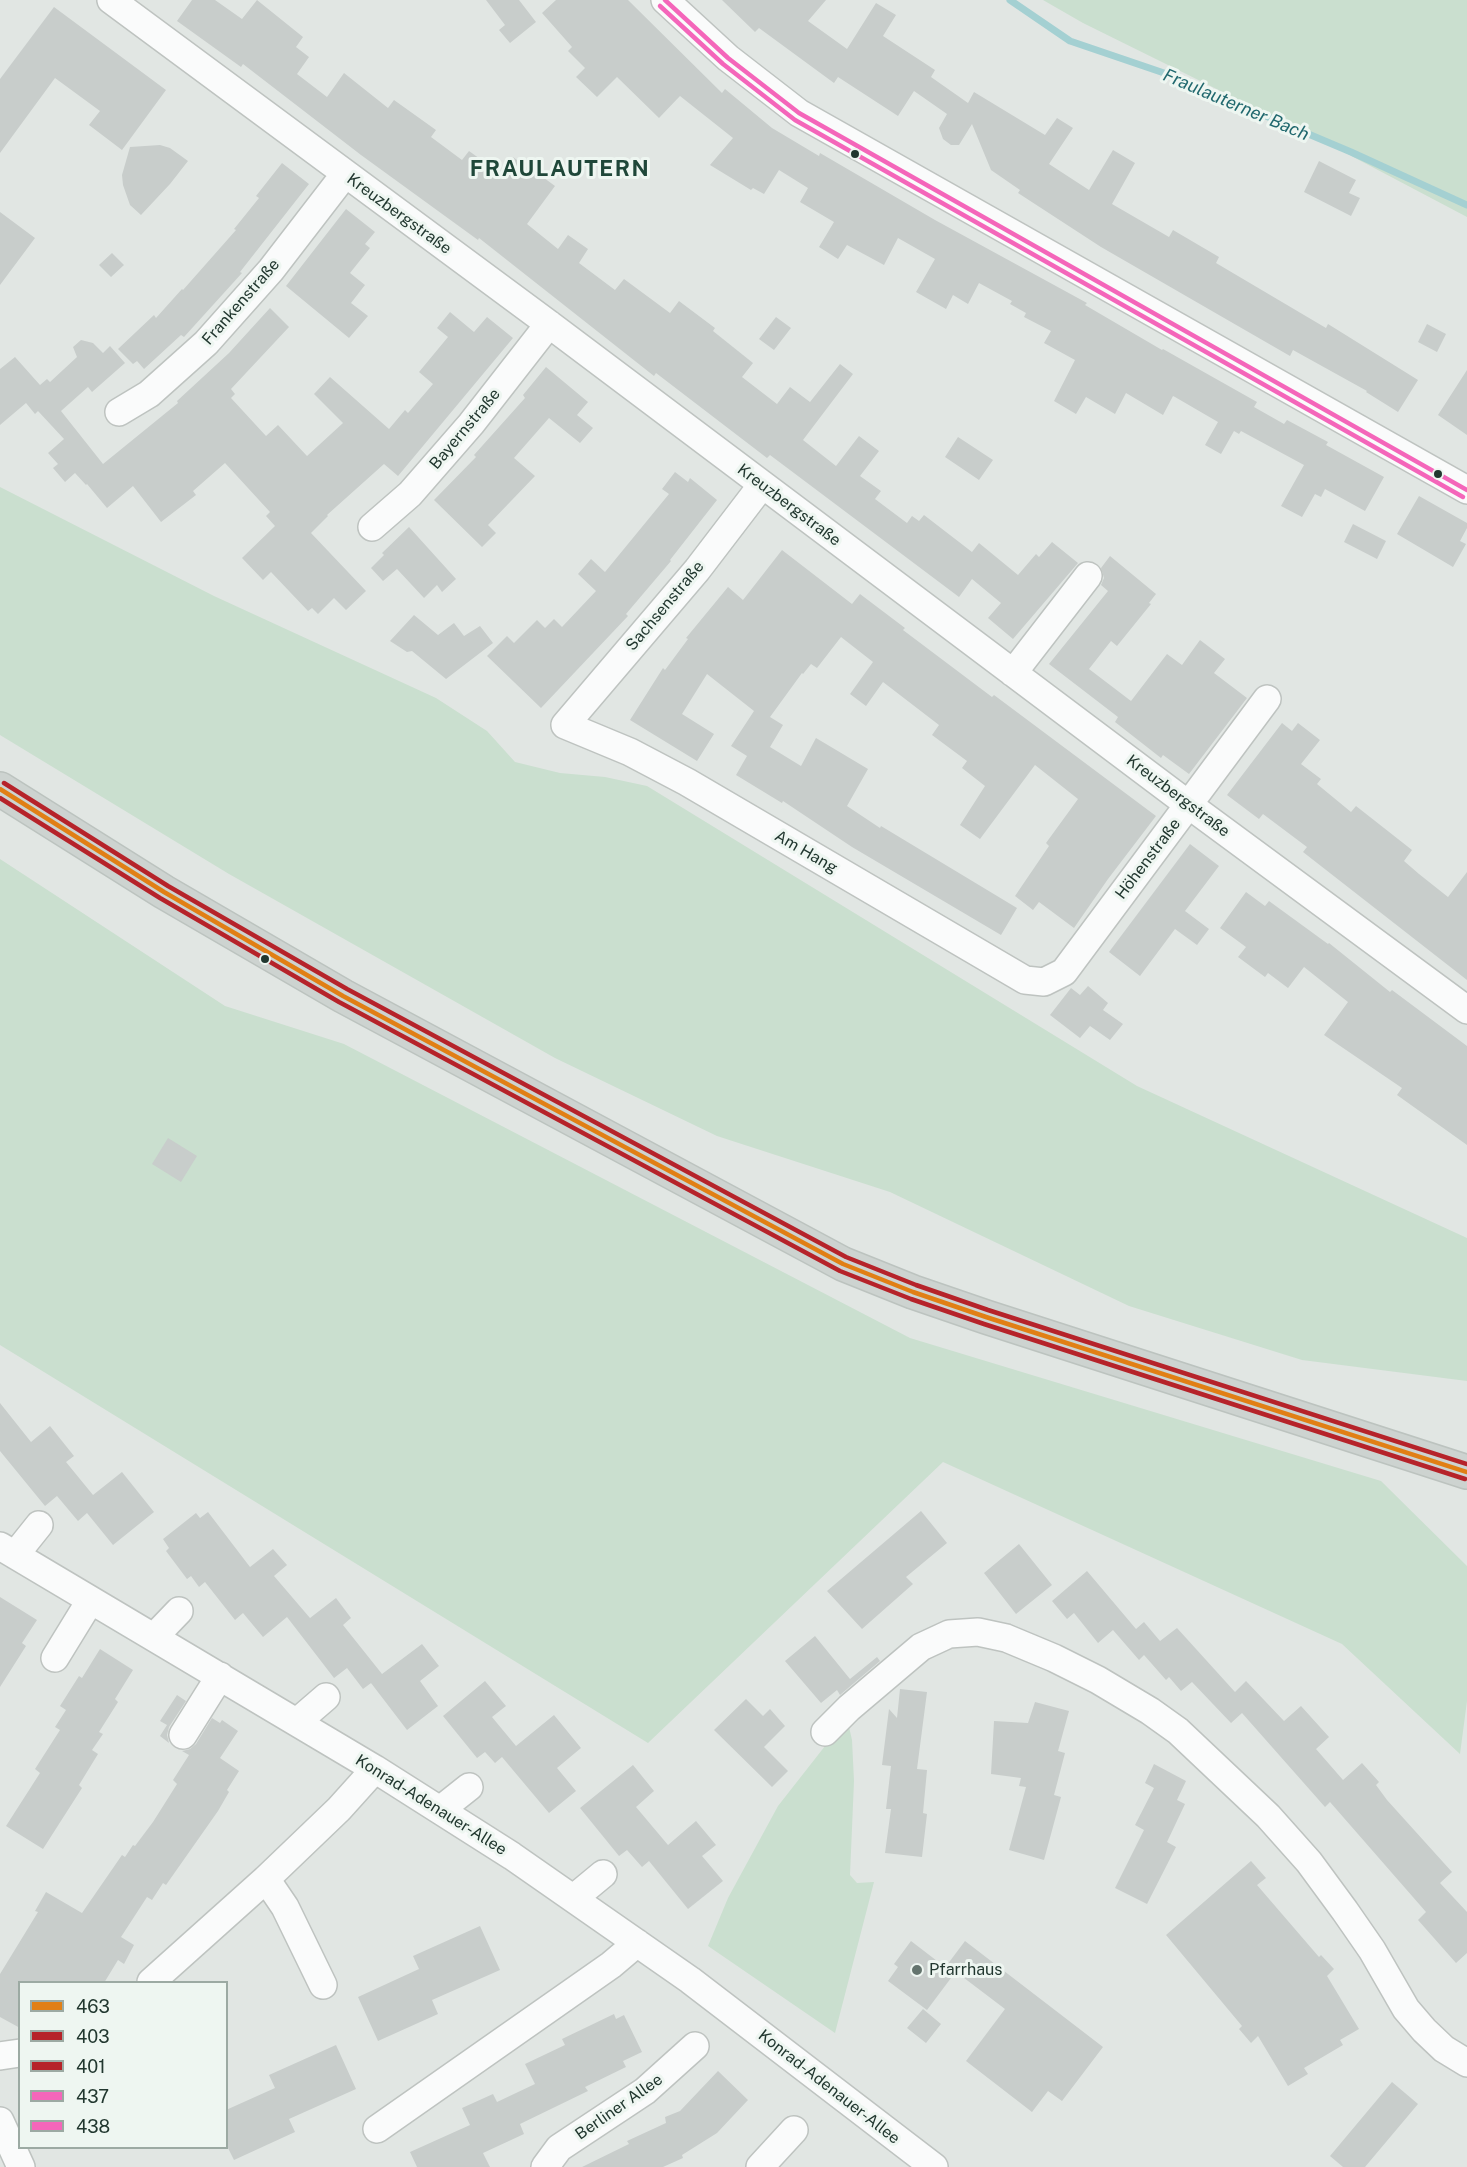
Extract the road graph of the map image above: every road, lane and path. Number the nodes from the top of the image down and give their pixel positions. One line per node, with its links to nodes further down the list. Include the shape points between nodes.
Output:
1 (111, 0): 3 (street, Kreuzbergstraße)
2 (665, 0): 7 (street, via 728,58 799,113)
3 (345, 174): 4 (street, Kreuzbergstraße); 5 (street, Frankenstraße, via 271,270 206,343 149,394)
4 (549, 324): 6 (street, Kreuzbergstraße); 8 (street, Bayernstraße, via 410,494)
5 (119, 412)
6 (762, 485): 10 (street, Kreuzbergstraße); 12 (street, Sachsenstraße, via 697,570)
7 (1467, 490)
8 (372, 527)
9 (1088, 576): 10 (street)
10 (1013, 673): 14 (street, Kreuzbergstraße)
11 (1267, 699): 14 (street, Höhenstraße)
12 (565, 725): 15 (street, Am Hang, via 630,752 687,782 1025,981)
13 (0, 789): 17 (main road, via 164,892 343,996 843,1264 986,1317)
14 (1189, 805): 15 (street, Höhenstraße, via 1064,972); 16 (street, Kreuzbergstraße)
15 (1044, 982)
16 (1467, 1010)
17 (1467, 1472)
18 (39, 1525): 19 (street)
19 (7, 1550): 20 (street, Konrad-Adenauer-Allee)
20 (90, 1600): 22 (street, Konrad-Adenauer-Allee); 23 (street)
21 (179, 1611): 22 (street)
22 (154, 1637): 24 (street, Konrad-Adenauer-Allee)
23 (54, 1658)
24 (220, 1676): 26 (street, Konrad-Adenauer-Allee); 28 (street)
25 (326, 1697): 26 (street)
26 (297, 1722): 29 (street, Konrad-Adenauer-Allee)
27 (825, 1732): 41 (street, via 921,1647 949,1634 978,1632 1006,1638 1098,1680 1178,1731 1268,1816 1309,1862 1372,1950 1406,2009 1444,2049)
28 (183, 1735)
29 (375, 1769): 31 (street, Konrad-Adenauer-Allee); 33 (street)
30 (469, 1787): 31 (street)
31 (440, 1810): 34 (street, Konrad-Adenauer-Allee)
32 (603, 1874): 34 (street)
33 (266, 1879): 36 (street); 37 (street, via 285,1907)
34 (574, 1898): 35 (street, Konrad-Adenauer-Allee)
35 (637, 1943): 43 (street); 48 (street, Konrad-Adenauer-Allee)
36 (153, 1981)
37 (323, 1985)
38 (694, 2046): 46 (street, Berliner Allee, via 645,2091 559,2148)
39 (18, 2053): 40 (street)
40 (0, 2056)
41 (1467, 2064)
42 (0, 2121): 45 (street)
43 (377, 2129)
44 (794, 2130): 47 (street)
45 (21, 2167)
46 (545, 2167)
47 (760, 2167)
48 (934, 2167)

